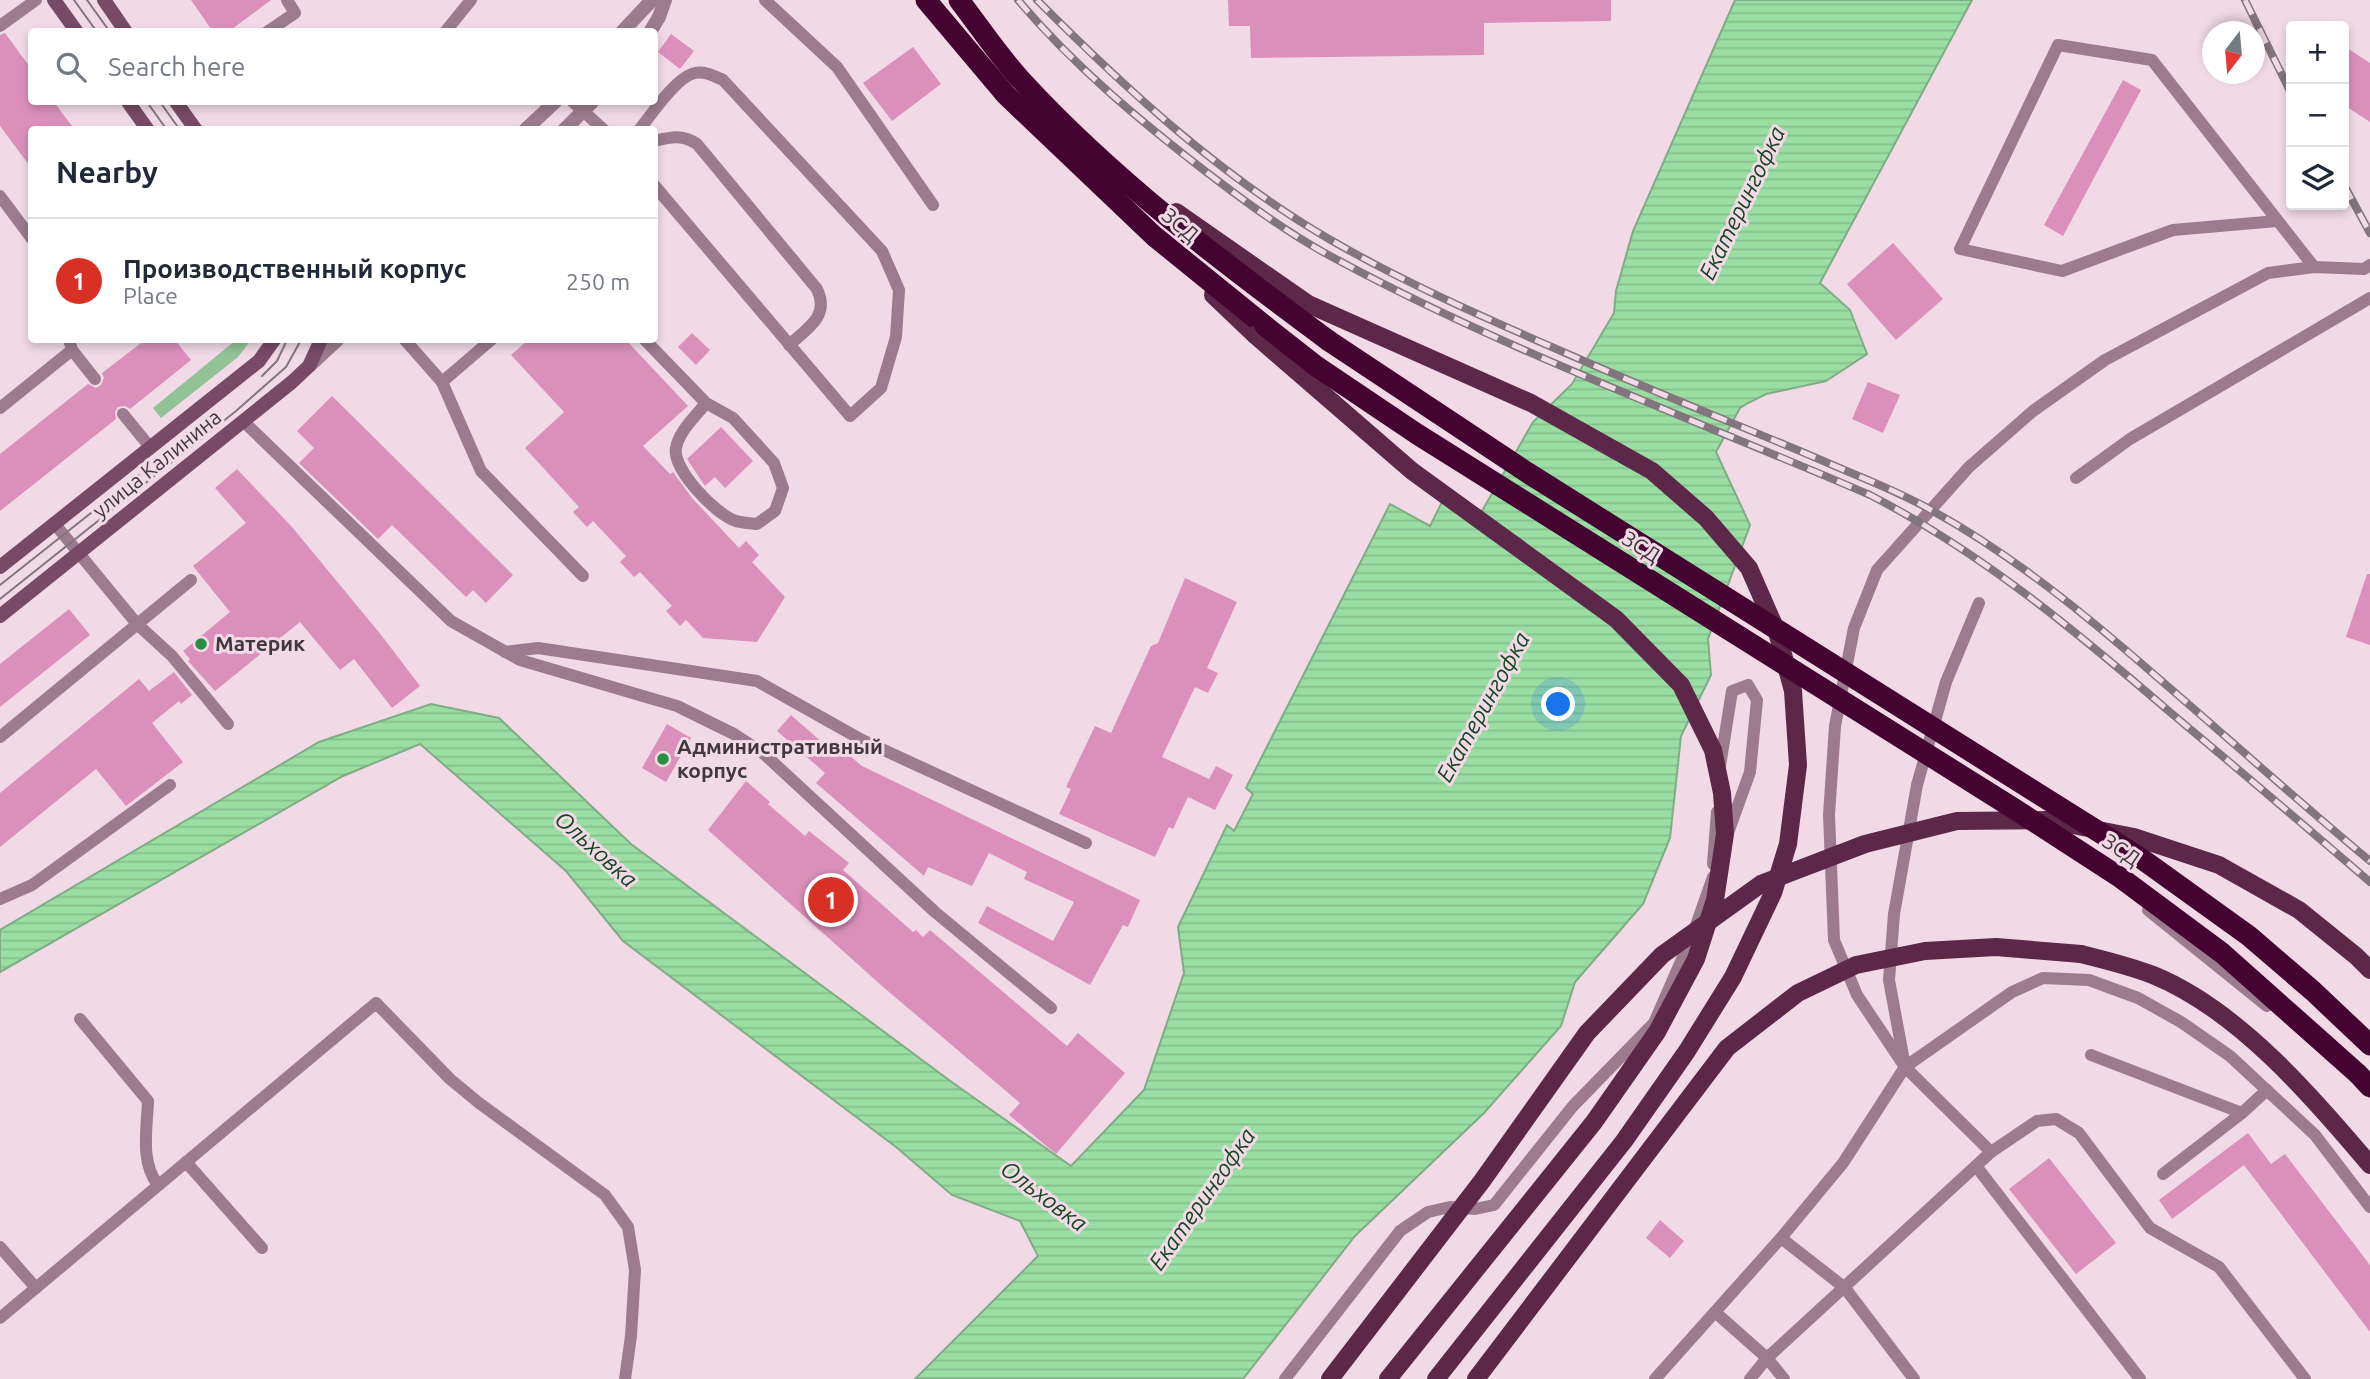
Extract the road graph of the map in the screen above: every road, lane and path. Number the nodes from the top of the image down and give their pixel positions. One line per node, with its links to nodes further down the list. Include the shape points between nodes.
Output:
1 (36, 0): 11 (lane)
2 (54, 0): 12 (main road)
3 (104, 0): 13 (main road)
4 (287, 0): 14 (lane, via 295,13)
5 (471, 0): 15 (lane)
6 (665, 0): 17 (street)
7 (765, 0): 32 (lane, via 837,67)
8 (926, 0): 35 (highway, ЗСД, via 1006,95)
9 (959, 0): 29 (highway, ЗСД, via 1019,78)
10 (646, 2): 16 (street)
11 (0, 26)
12 (74, 28)
13 (123, 28)
14 (273, 28)
15 (448, 28)
16 (625, 28)
17 (652, 28)
18 (130, 105): 22 (main road)
19 (178, 105): 23 (main road)
20 (552, 105): 24 (street)
21 (583, 105): 25 (street); 26 (lane)
22 (145, 126)
23 (194, 126)
24 (529, 126)
25 (567, 126)
26 (601, 126)
27 (642, 126): 47 (lane, via 679,81 694,73 723,79 882,251 899,290 896,337 881,388 850,416)
28 (658, 140): 47 (lane, via 687,137 697,144 817,289 821,312)
29 (1100, 160): 77 (highway, ЗСД, bridge, via 1211,254 1428,409 2142,859 2249,936); 102 (main road, bridge, via 1308,304 1531,403 1652,471 1706,518 1749,568 1777,632 1793,691 1798,765 1788,844 1773,892 1734,977 1625,1141)
30 (658, 190): 47 (lane)
31 (0, 196): 34 (lane)
32 (933, 205)
33 (2277, 221): 33 (lane, via 2173,230 2062,271 1960,249 2058,45 2152,60); 37 (lane)
34 (28, 234)
35 (1154, 236): 80 (highway, ЗСД, bridge, via 1316,366 1417,434 2121,878 2232,962); 101 (main road, bridge, via 1255,335 1412,471 1616,619 1681,685 1713,750 1722,793 1725,834 1715,900 1696,959 1657,1032 1594,1122)
36 (2370, 265): 37 (lane, via 2364,269)
37 (2314, 267): 79 (lane, via 2268,273 2105,360 2033,411 1969,467 1877,570 1854,628 1835,726 1829,815 1834,940 1857,995)
38 (2370, 298): 57 (lane, via 2130,439)
39 (272, 343): 48 (main road, улица Калинина)
40 (280, 343): 48 (street, улица Калинина)
41 (320, 343): 49 (main road)
42 (334, 343): 49 (street, улица Калинина)
43 (408, 343): 51 (lane)
44 (488, 343): 51 (lane)
45 (648, 343): 52 (lane)
46 (71, 345): 50 (lane); 53 (lane)
47 (789, 345)
48 (265, 355): 56 (main road, улица Калинина)
49 (309, 366): 55 (main road, улица Калинина)
50 (95, 379)
51 (442, 382): 61 (lane, via 481,471)
52 (706, 403): 52 (lane, via 733,418 774,463 783,488 775,511 757,524 735,521 716,509 679,467 675,451 679,436)
53 (0, 408)
54 (123, 414): 56 (lane)
55 (244, 422): 59 (main road, улица Калинина); 66 (lane, via 451,621)
56 (150, 447): 58 (main road, улица Калинина)
57 (2077, 478)
58 (54, 523): 59 (lane); 60 (main road, улица Калинина)
59 (79, 553): 64 (main road, улица Калинина); 65 (lane)
60 (0, 567)
61 (583, 576)
62 (191, 580): 65 (lane)
63 (1979, 603): 79 (lane, via 1946,682 1917,785 1894,914 1889,980)
64 (0, 616)
65 (137, 624): 67 (lane, via 172,656); 68 (lane)
66 (505, 652): 71 (lane, via 538,648 757,681 862,740); 75 (lane, via 677,706 734,734 763,754 935,912)
67 (228, 724)
68 (0, 737)
69 (170, 785): 73 (lane, via 32,885)
70 (2052, 834): 80 (lane)
71 (1086, 843)
72 (1712, 880): 72 (lane, via 1720,766 1732,691 1748,685 1757,700 1750,772); 99 (lane, via 1654,1023 1573,1106 1494,1205 1428,1212 1400,1231)
73 (2, 894)
74 (2370, 970): 100 (main road, bridge, via 2299,910 2219,865 2134,837 2047,820 1957,821 1865,844 1761,884 1662,956 1587,1034)
75 (1051, 1008)
76 (80, 1019): 88 (lane, via 148,1101 146,1161)
77 (2370, 1045)
78 (2091, 1055): 82 (lane)
79 (1905, 1067): 81 (lane, via 2012,992 2043,978 2089,980 2138,998 2181,1022 2230,1056); 83 (lane); 90 (lane, via 1843,1163)
80 (2370, 1088)
81 (2267, 1090): 82 (lane); 89 (lane, via 2315,1135)
82 (2242, 1113): 87 (lane)
83 (1991, 1152): 86 (lane); 109 (lane, via 2037,1121 2056,1119 2079,1133 2150,1228 2219,1268)
84 (186, 1162): 88 (lane); 92 (lane); 98 (lane, via 376,1003 450,1079 605,1195 628,1227 635,1270)
85 (2370, 1165): 103 (main road, bridge, via 2319,1105 2228,1020 2155,976 2081,954 1996,947 1925,951 1856,965 1798,993 1727,1048)
86 (1976, 1166): 94 (lane); 108 (lane)
87 (2163, 1174)
88 (158, 1185): 93 (lane)
89 (2370, 1207)
90 (1781, 1238): 94 (lane); 95 (lane)
91 (0, 1247): 93 (lane)
92 (262, 1248)
93 (36, 1287): 96 (lane)
94 (1845, 1288): 97 (lane); 107 (lane)
95 (1715, 1312): 97 (lane); 104 (lane)
96 (0, 1318)
97 (1768, 1358): 105 (lane); 106 (lane)
98 (625, 1379)
99 (1284, 1379)
100 (1331, 1379)
101 (1388, 1379)
102 (1436, 1379)
103 (1476, 1379)
104 (1656, 1379)
105 (1750, 1379)
106 (1784, 1379)
107 (1914, 1379)
108 (2140, 1379)
109 (2305, 1379)

